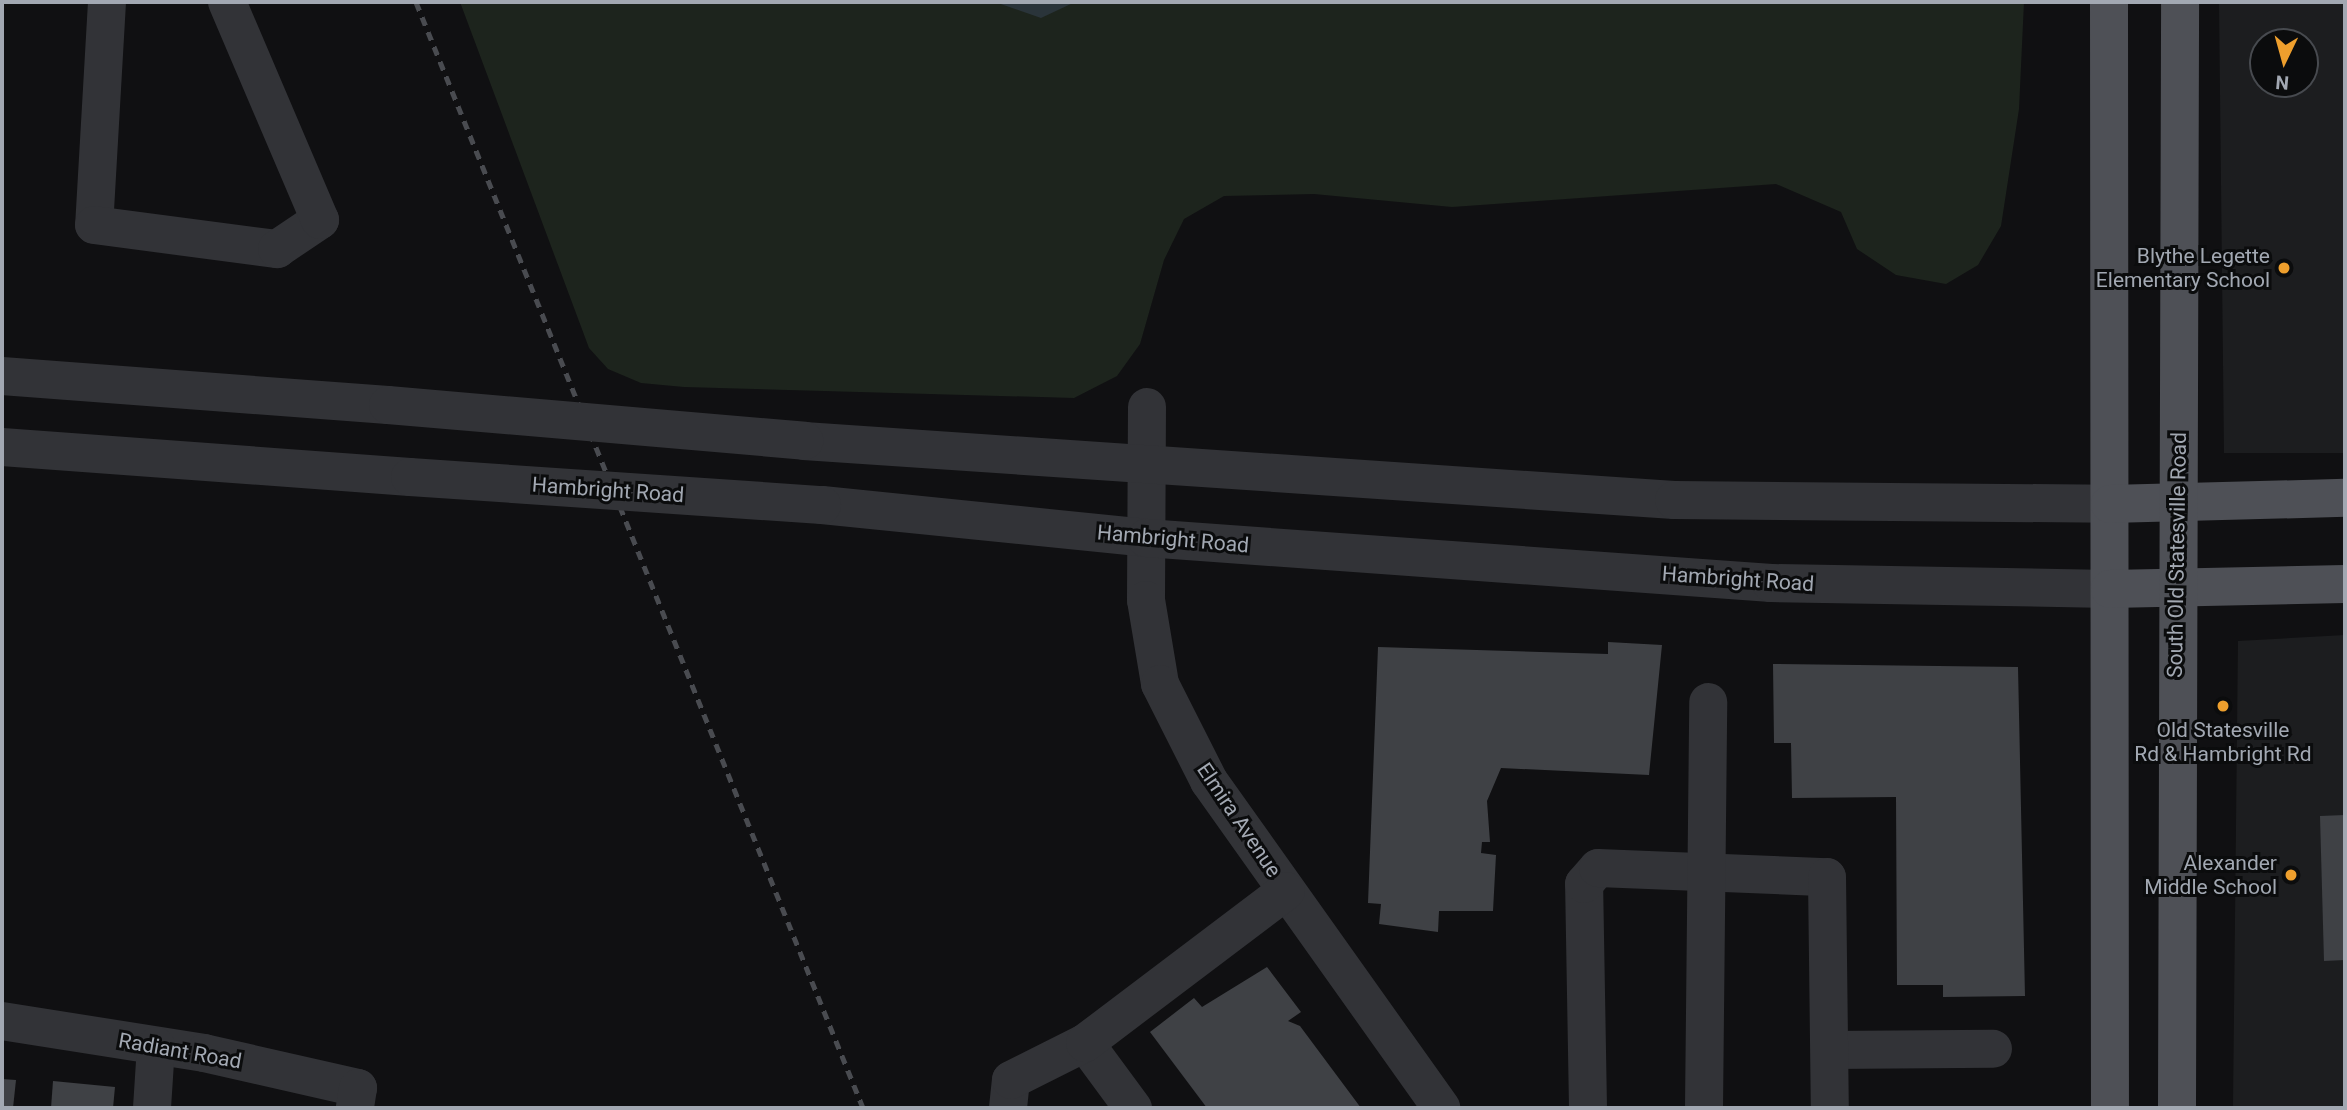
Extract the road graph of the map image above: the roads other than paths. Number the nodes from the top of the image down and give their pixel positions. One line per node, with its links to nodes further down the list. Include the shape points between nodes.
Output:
1 (107, 2): 2 (street, via 93,225 276,249 320,220)
2 (227, 2)
3 (2109, 2): 11 (main road)
4 (2180, 2): 10 (main road, South Old Statesville Road)
5 (2, 376): 8 (street, bridge)
6 (1147, 407): 8 (street, Elmira Avenue)
7 (2, 447): 12 (street, Hambright Road, bridge, via 822,505)
8 (1146, 464): 11 (street, via 1674,500); 12 (street, Elmira Avenue)
9 (2345, 498): 10 (main road)
10 (2177, 502): 11 (main road); 15 (main road, South Old Statesville Road)
11 (2110, 504): 14 (main road)
12 (1146, 538): 14 (street, Hambright Road, via 1771,583); 18 (street, Elmira Avenue, via 1146,600 1160,684 1209,781)
13 (2345, 583): 15 (main road, Hambright Road)
14 (2110, 589): 15 (main road, Hambright Road); 32 (main road)
15 (2176, 590): 33 (main road, South Old Statesville Road)
16 (1709, 702): 17 (street)
17 (1704, 869): 23 (street, via 1827,877); 29 (street, via 1598,868 1588,874); 30 (street)
18 (1286, 891): 20 (street); 28 (street, Elmira Avenue)
19 (2, 1021): 21 (street, Radiant Road)
20 (1085, 1043): 26 (street, via 1011,1080); 27 (street)
21 (156, 1046): 24 (street, Radiant Road); 25 (street)
22 (1993, 1049): 23 (street)
23 (1830, 1050): 31 (street)
24 (356, 1098)
25 (152, 1108)
26 (1008, 1108)
27 (1133, 1108)
28 (1441, 1108)
29 (1588, 1108)
30 (1704, 1108)
31 (1830, 1108)
32 (2110, 1108)
33 (2177, 1108)

